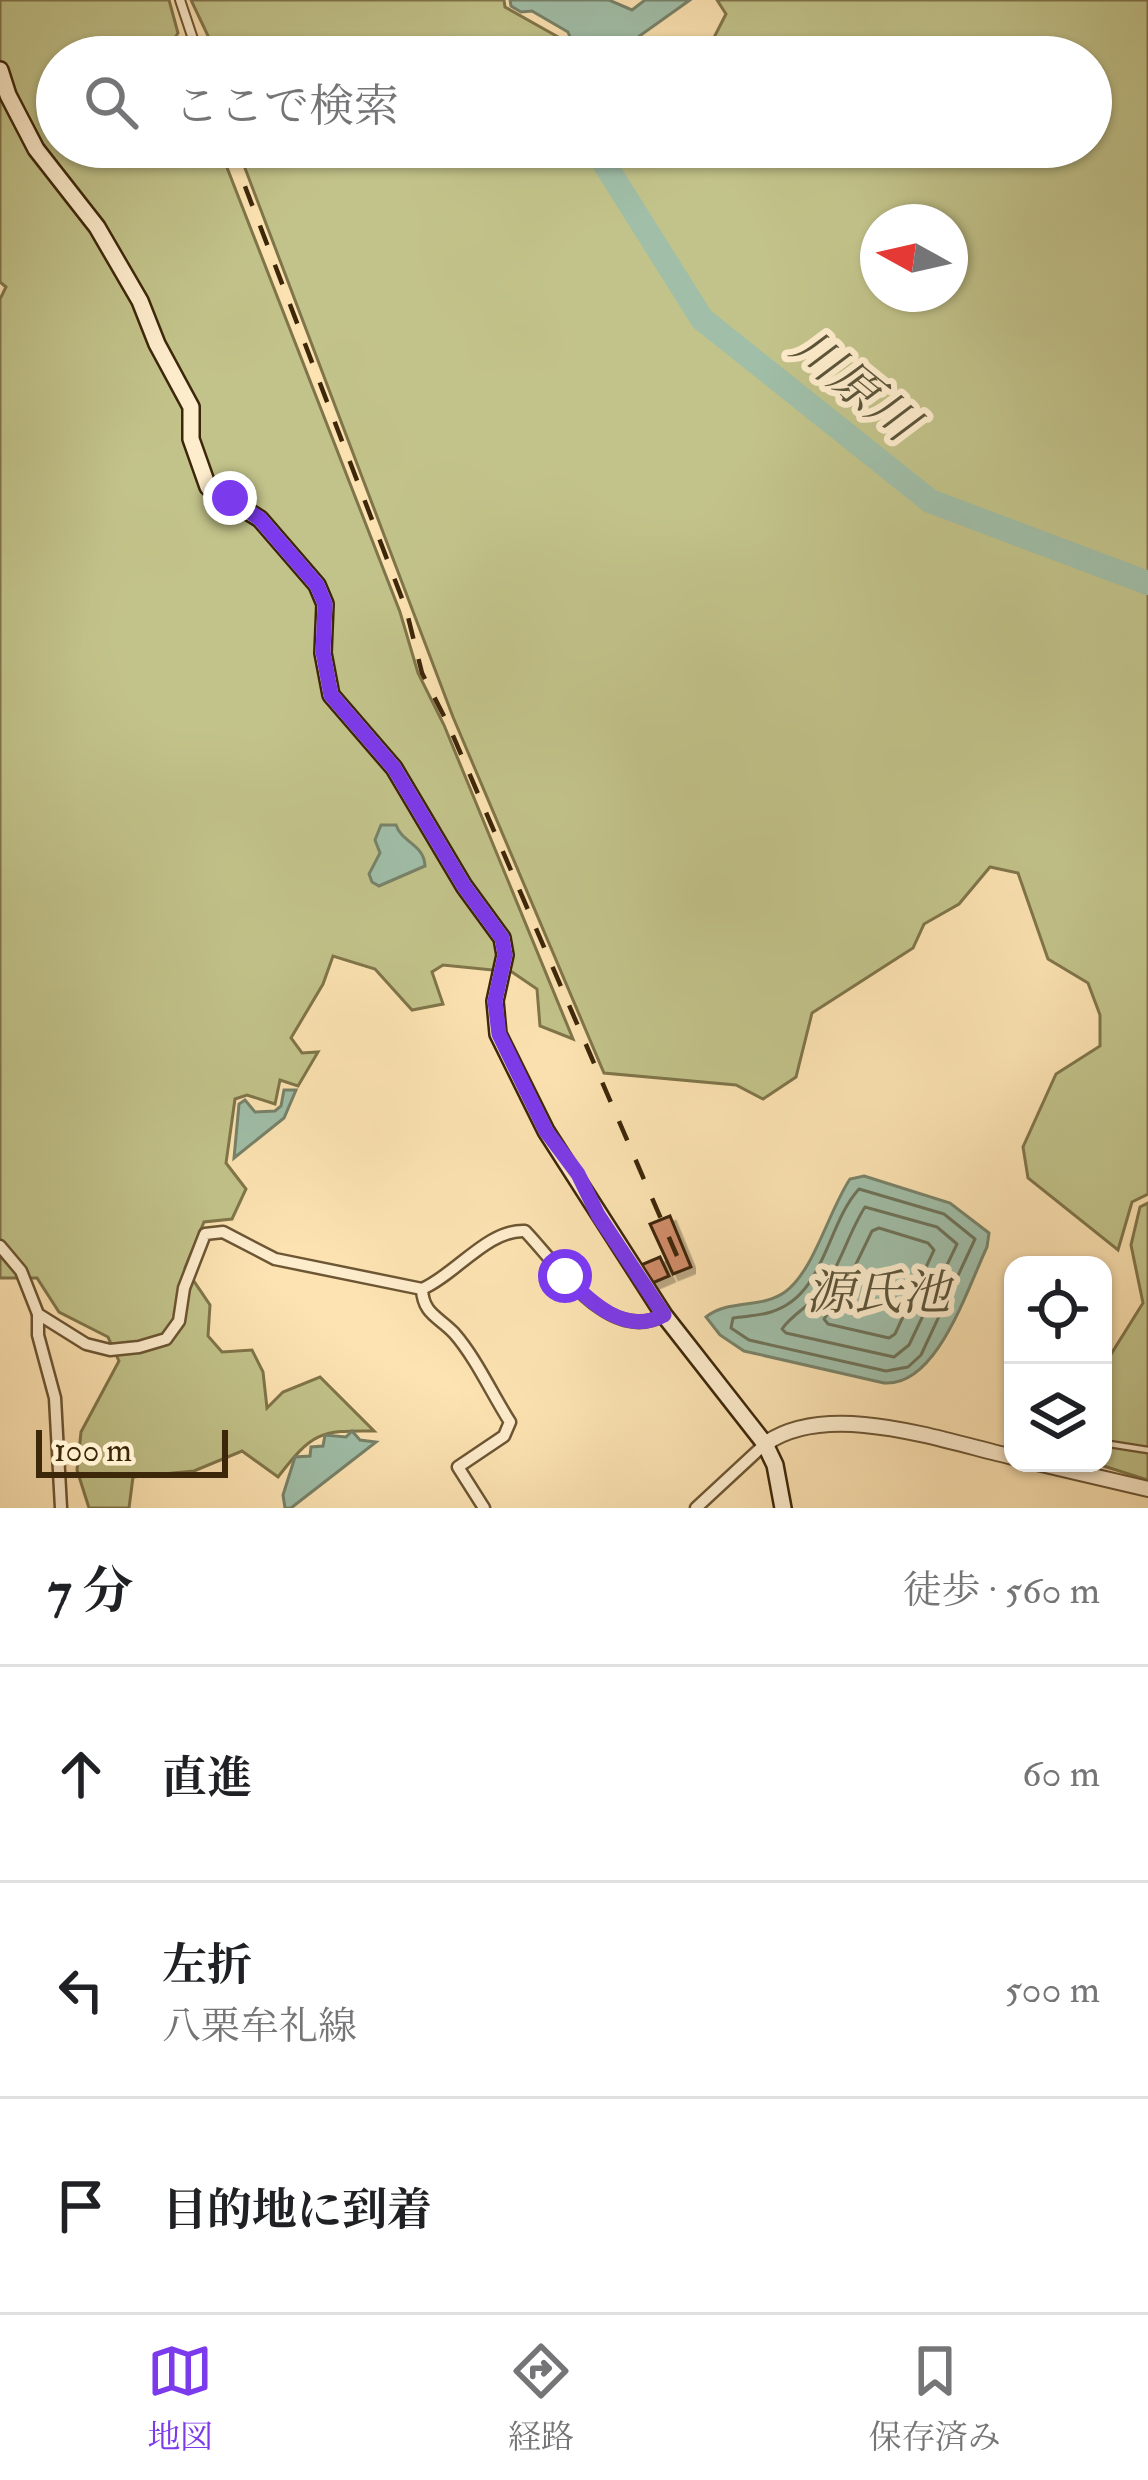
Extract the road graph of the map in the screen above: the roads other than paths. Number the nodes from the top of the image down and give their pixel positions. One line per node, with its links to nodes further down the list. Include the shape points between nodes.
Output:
1 (180, 0): 2 (street)
2 (192, 36)
3 (0, 70): 4 (main road)
4 (36, 149)
5 (51, 168): 9 (main road, via 140,301 191,407 191,439 208,487 260,519 317,585 331,695 394,768 502,938 499,1034 546,1131)
6 (0, 1246): 8 (street)
7 (422, 1289): 8 (street, via 274,1259 223,1232 205,1234 166,1339 110,1350); 9 (street, via 508,1230 524,1231 606,1310 630,1324); 17 (street, via 422,1303 454,1333 510,1422 503,1436 458,1467)
8 (38, 1313): 16 (street, via 55,1398)
9 (664, 1315): 10 (main road)
10 (765, 1444): 13 (street, via 797,1426 833,1422); 18 (street); 19 (main road)
11 (1112, 1444): 12 (lane)
12 (1148, 1450)
13 (1004, 1455)
14 (1088, 1472): 15 (street)
15 (1148, 1489)
16 (61, 1508)
17 (484, 1508)
18 (696, 1508)
19 (783, 1508)

